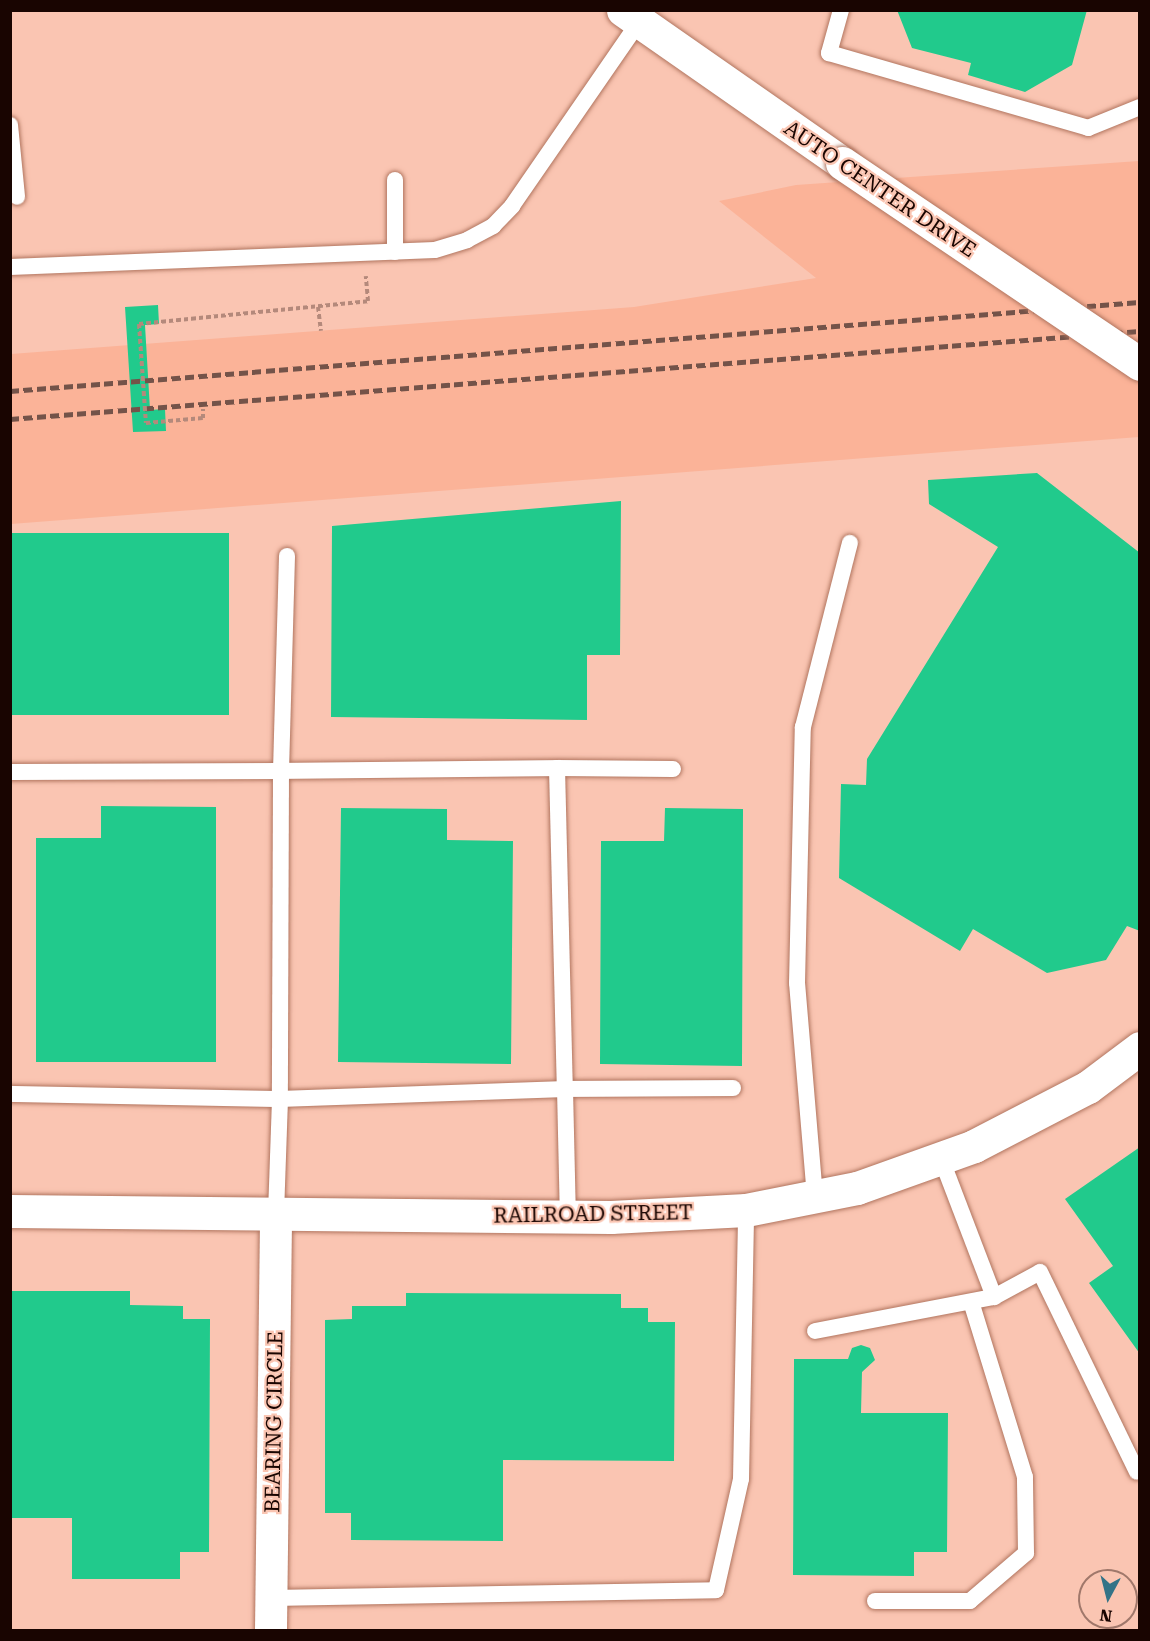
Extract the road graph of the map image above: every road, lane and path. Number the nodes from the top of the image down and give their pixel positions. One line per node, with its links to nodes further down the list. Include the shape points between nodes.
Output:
1 (841, 10): 3 (lane, via 830,53 1088,128)
2 (631, 16): 7 (lane, via 512,206 493,226 435,250); 12 (main road, AUTO CENTER DRIVE, bridge)
3 (1140, 108)
4 (10, 125): 6 (lane)
5 (396, 180): 7 (lane)
6 (17, 197)
7 (395, 252): 8 (lane)
8 (10, 267)
9 (366, 276): 10 (path, via 368,301)
10 (318, 306): 11 (path); 13 (path, bridge, via 139,324 146,423 203,417)
11 (321, 330)
12 (1140, 364)
13 (203, 409)
14 (850, 543): 26 (lane, via 803,727 797,983)
15 (287, 556): 18 (lane)
16 (556, 768): 17 (lane); 18 (lane); 22 (lane)
17 (673, 769)
18 (281, 771): 19 (lane); 24 (lane)
19 (10, 772)
20 (1140, 1048): 25 (main road, RAILROAD STREET, via 1088,1087 974,1146)
21 (733, 1088): 22 (lane)
22 (565, 1089): 24 (lane); 30 (lane)
23 (10, 1094): 24 (lane)
24 (280, 1099): 29 (lane)
25 (941, 1158): 26 (main road, RAILROAD STREET, via 857,1188); 31 (lane)
26 (815, 1197): 27 (main road, RAILROAD STREET)
27 (746, 1210): 30 (main road, RAILROAD STREET); 35 (lane, via 741,1479 716,1590)
28 (10, 1211): 29 (main road, RAILROAD STREET)
29 (276, 1214): 30 (main road, RAILROAD STREET); 35 (street, BEARING CIRCLE)
30 (568, 1217)
31 (994, 1297): 32 (lane); 34 (lane, via 1040,1272)
32 (970, 1302): 33 (lane); 36 (lane, via 1025,1477 1026,1553 970,1601)
33 (815, 1331)
34 (1137, 1472)
35 (272, 1598): 37 (street, BEARING CIRCLE)
36 (875, 1601)
37 (271, 1630)

